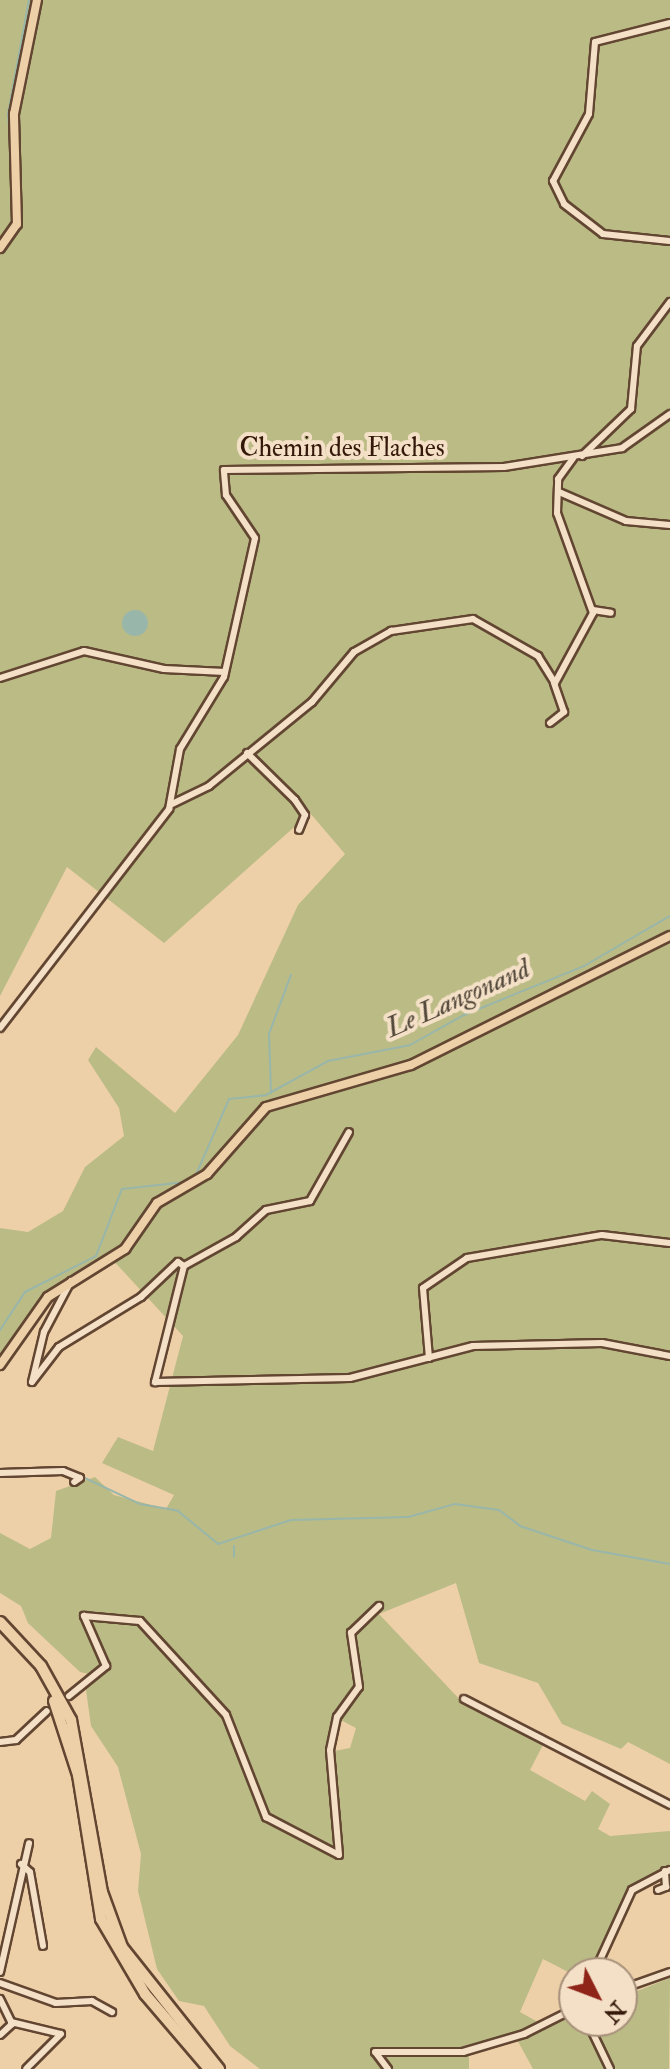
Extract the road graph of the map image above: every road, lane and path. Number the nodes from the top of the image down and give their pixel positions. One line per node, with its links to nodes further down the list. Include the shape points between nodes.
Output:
1 (37, 0): 4 (main road, via 14,114 20,186 14,235)
2 (670, 23): 3 (street, via 595,42 589,114 553,181 559,198 597,230)
3 (670, 241)
4 (0, 248)
5 (670, 302): 7 (street, via 637,346 631,409)
6 (669, 415): 7 (street, Chemin des Flaches, via 630,445)
7 (582, 456): 8 (street, Chemin des Flaches)
8 (573, 457): 9 (street, via 558,479); 13 (street, Chemin des Flaches, via 436,470 226,469 226,495 255,538)
9 (559, 492): 10 (street, via 626,521); 11 (street, via 566,552)
10 (670, 525)
11 (593, 610): 12 (street); 15 (street)
12 (611, 613)
13 (225, 672): 14 (street, via 164,669 84,651); 18 (street, Chemin des Flaches, via 180,749)
14 (0, 678)
15 (554, 683): 16 (street, via 564,712); 17 (street, via 538,656 473,619 399,629 354,652 312,702)
16 (550, 723)
17 (247, 753): 18 (street); 19 (street, via 305,815)
18 (172, 804): 21 (street)
19 (299, 830)
20 (670, 936): 25 (main road, via 411,1065 266,1107 207,1174 157,1203 125,1249)
21 (0, 1028)
22 (349, 1132): 24 (street, via 310,1201 266,1210 249,1229)
23 (670, 1243): 27 (street, via 602,1235 467,1258 423,1288)
24 (184, 1266): 25 (street, via 178,1262 141,1297 59,1347 32,1382 44,1332); 27 (street, via 155,1382 350,1378)
25 (71, 1280): 28 (main road, via 38,1307)
26 (670, 1356): 27 (street, via 602,1343 473,1346)
27 (429, 1358)
28 (0, 1365)
29 (0, 1473): 30 (street, via 63,1471 80,1478)
30 (74, 1482)
31 (379, 1606): 34 (street, via 351,1633 359,1687 337,1717 330,1750 339,1855 266,1817 226,1715 140,1621 84,1616 106,1666)
32 (0, 1622): 57 (highway, via 41,1666 76,1733 102,1892 122,1947)
33 (0, 1631): 56 (highway, via 44,1682 69,1736 90,1877 115,1952)
34 (69, 1696)
35 (464, 1699): 38 (street)
36 (47, 1711): 37 (street, via 12,1743)
37 (0, 1742)
38 (670, 1805)
39 (29, 1843): 40 (street)
40 (21, 1864): 43 (street, via 30,1872); 45 (street)
41 (667, 1870): 42 (street, via 666,1887); 44 (street, via 628,1895)
42 (658, 1890)
43 (43, 1946)
44 (601, 1957)
45 (0, 1972)
46 (670, 1972): 48 (street)
47 (0, 1983): 50 (street, via 56,2003 92,2001)
48 (638, 1983)
49 (0, 1999): 52 (street)
50 (112, 2012)
51 (558, 2017): 58 (street, via 524,2034 463,2052 375,2052)
52 (11, 2022): 53 (street); 55 (street, via 61,2034)
53 (0, 2035)
54 (595, 2037): 59 (street)
55 (26, 2069)
56 (209, 2069)
57 (219, 2069)
58 (388, 2069)
59 (610, 2069)

